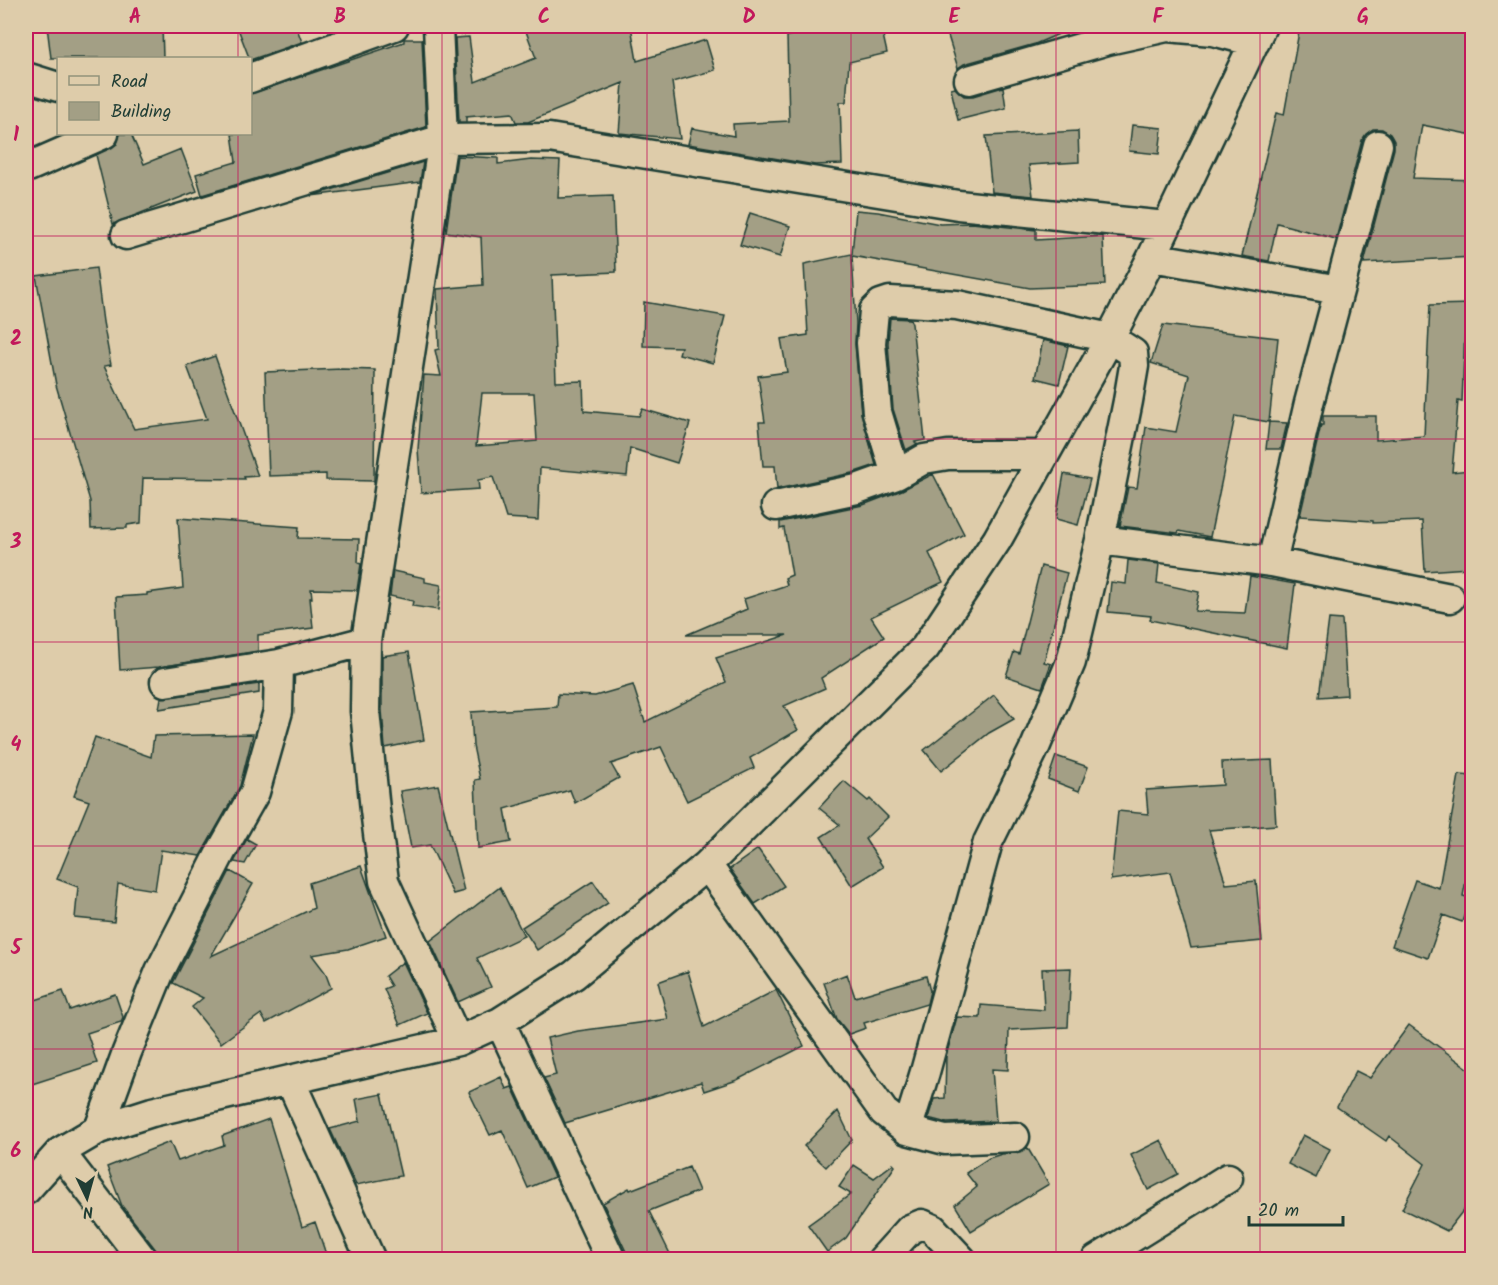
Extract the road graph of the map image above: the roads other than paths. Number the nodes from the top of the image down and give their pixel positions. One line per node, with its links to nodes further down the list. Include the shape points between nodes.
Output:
1 (394, 26): 5 (street)
2 (438, 26): 9 (street)
3 (1258, 34): 6 (street, via 1167,27); 12 (street)
4 (26, 77): 7 (street)
5 (252, 77)
6 (969, 80)
7 (57, 87)
8 (102, 135): 11 (street)
9 (443, 139): 12 (street, via 549,138 958,205); 13 (street); 23 (street)
10 (1378, 145): 15 (street)
11 (26, 168)
12 (1166, 226): 14 (street)
13 (126, 235)
14 (1152, 258): 15 (street); 16 (street)
15 (1339, 290): 21 (street)
16 (1110, 338): 17 (street); 18 (street, via 957,305 890,301 881,304 874,311 871,344 877,412); 20 (street, via 1132,353 1134,366)
17 (1044, 455): 18 (street, via 948,455 924,459); 26 (street, via 997,540 925,648)
18 (896, 475): 19 (street, via 857,489)
19 (776, 506)
20 (1100, 540): 21 (street); 31 (street, via 1071,662 988,842)
21 (1272, 562): 22 (street)
22 (1450, 598)
23 (366, 641): 24 (street); 28 (street, via 365,711 384,881)
24 (279, 663): 25 (street); 30 (street, via 278,711 255,792 160,971)
25 (165, 682)
26 (707, 865): 27 (street, via 574,975); 31 (street, via 884,1112)
27 (500, 1022): 28 (street); 38 (street)
28 (458, 1041): 29 (street)
29 (290, 1080): 30 (street, via 152,1112); 37 (street)
30 (99, 1129): 33 (street)
31 (907, 1130): 32 (street, via 945,1140)
32 (1014, 1137)
33 (60, 1152): 35 (street); 36 (street)
34 (1228, 1178): 41 (street)
35 (26, 1190)
36 (143, 1260)
37 (371, 1260)
38 (611, 1260)
39 (882, 1260): 40 (street, via 910,1229 922,1224 933,1229)
40 (962, 1260)
41 (1096, 1260)

